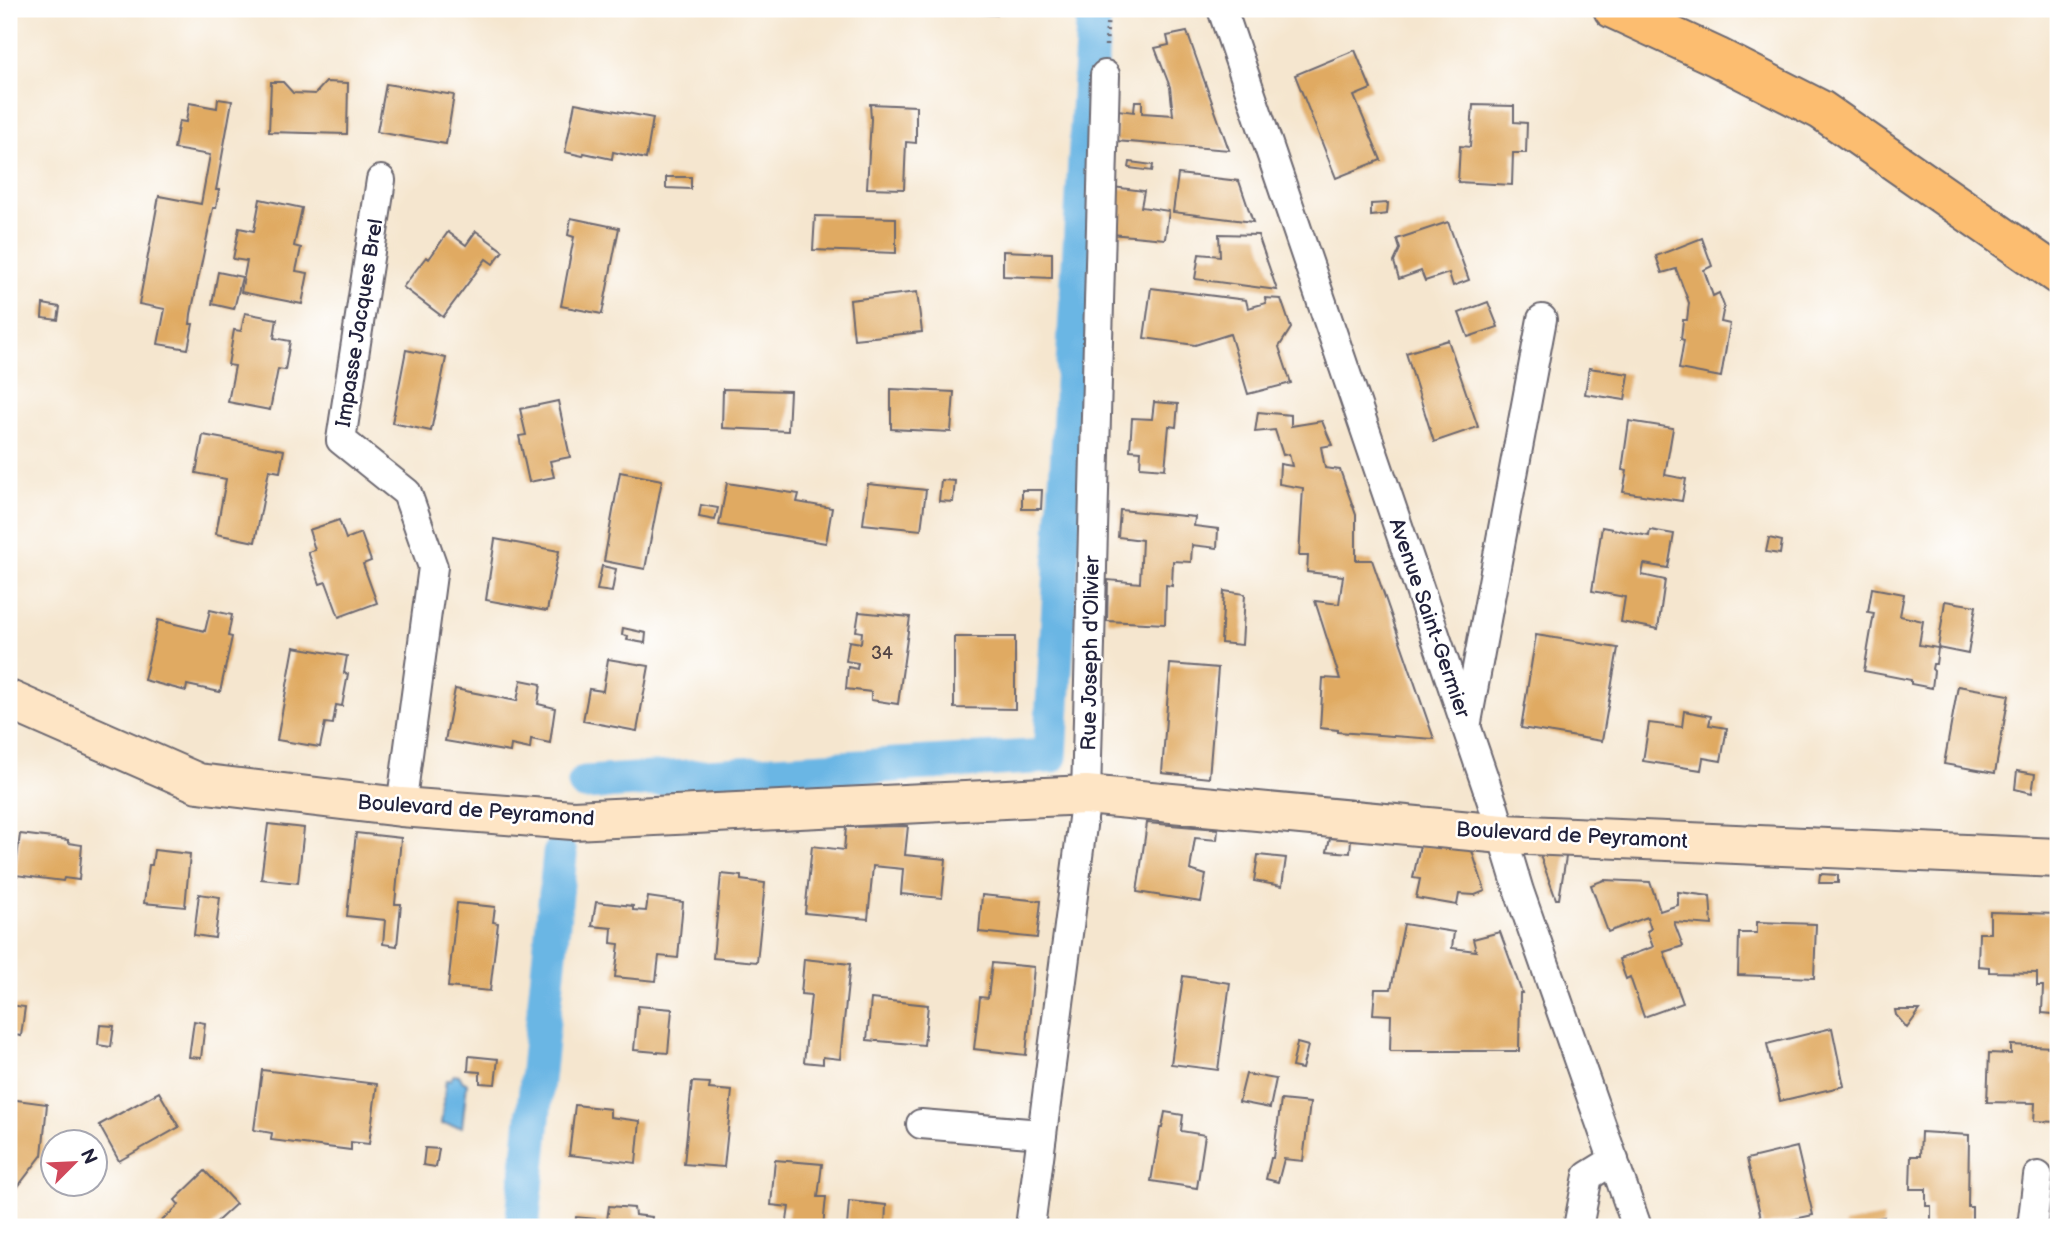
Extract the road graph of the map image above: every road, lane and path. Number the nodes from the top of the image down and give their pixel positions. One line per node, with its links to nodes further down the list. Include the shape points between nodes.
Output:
1 (1108, 9): 4 (path)
2 (1222, 9): 9 (street, Avenue Saint-Germier)
3 (1613, 9): 6 (highway, via 1821,110)
4 (1105, 75): 10 (street, Rue Joseph d'Olivier)
5 (382, 180): 11 (street, Impasse Jacques Brel, via 341,440 407,493 433,567)
6 (2058, 275)
7 (1542, 319): 9 (street)
8 (9, 700): 11 (street, Boulevard de Peyramond, via 198,783)
9 (1466, 725): 12 (street, Avenue Saint-Germier)
10 (1086, 795): 11 (street, Boulevard de Peyramond, via 573,820); 12 (street, Boulevard de Peyramont); 15 (street, Rue Joseph d'Olivier)
11 (401, 807)
12 (1503, 834): 13 (street, Boulevard de Peyramont); 16 (street, Avenue Saint-Germier)
13 (2058, 858)
14 (921, 1124): 15 (street)
15 (1042, 1133): 18 (street, Rue Joseph d'Olivier)
16 (1614, 1160): 19 (street, via 1588,1176); 20 (street, Avenue Saint-Germier)
17 (2038, 1176): 21 (street)
18 (1030, 1227)
19 (1578, 1227)
20 (1637, 1227)
21 (2032, 1227)

